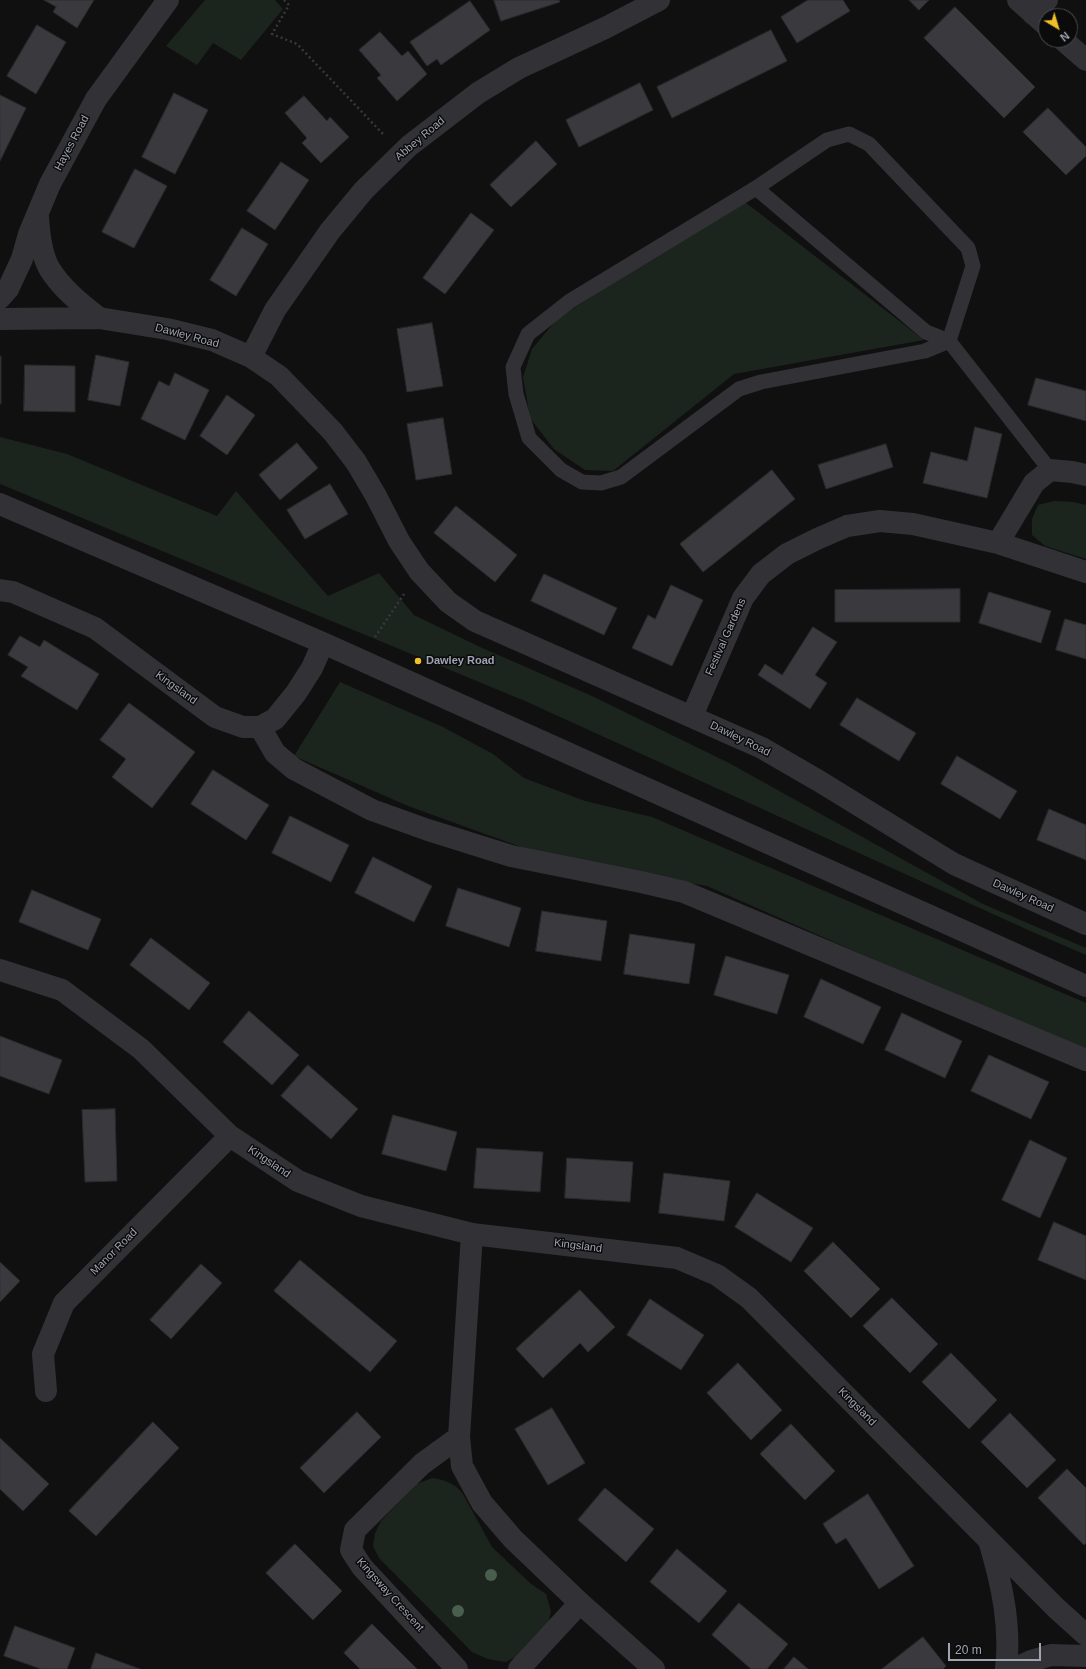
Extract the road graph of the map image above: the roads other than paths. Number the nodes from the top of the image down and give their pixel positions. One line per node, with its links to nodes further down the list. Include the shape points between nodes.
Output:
1 (168, 0): 6 (street, Hayes Road, via 96,99 50,184)
2 (659, 0): 11 (street, Abbey Road, via 519,68 478,93 401,154 364,190 330,231 275,310)
3 (1072, 48): 4 (street)
4 (1086, 60)
5 (756, 188): 10 (lane, via 926,332); 10 (lane, via 827,140 849,134 869,144 968,248 973,266); 10 (lane, via 570,301 528,334 513,367 516,394 529,438 561,470 582,482 601,483 621,477 739,389 761,382 925,352)
6 (38, 214): 7 (street, Hayes Road, via 22,259 8,289); 8 (street, via 40,240 49,268 67,291)
7 (0, 298)
8 (99, 318): 9 (street, Dawley Road); 11 (street, Dawley Road, via 167,329 212,340)
9 (0, 319)
10 (949, 341): 12 (lane)
11 (250, 357): 19 (street, Dawley Road, via 279,376 333,432 356,462 399,541 420,571 448,602 475,621)
12 (1050, 470): 13 (street); 15 (street, via 1034,483)
13 (1086, 476)
14 (0, 504): 18 (street)
15 (998, 543): 16 (street, Festival Gardens); 19 (street, Festival Gardens, via 913,524 880,521 847,526 788,554 761,574 743,598)
16 (1086, 572)
17 (0, 590): 20 (street, Kingsland, via 13,592 95,628 215,717 244,726)
18 (323, 643): 20 (street, via 312,668 287,705 275,718); 23 (street)
19 (692, 716): 21 (street, Dawley Road, via 762,748 954,864)
20 (260, 727): 24 (street, via 275,753 294,769 372,810 511,856 684,892)
21 (1086, 924)
22 (0, 970): 25 (street, Kingsland, via 62,990 141,1049)
23 (1086, 986)
24 (1086, 1060)
25 (230, 1136): 26 (street, Kingsland, via 298,1182 361,1206); 27 (street, Manor Road, via 64,1303 43,1354)
26 (472, 1234): 28 (street); 29 (street, Kingsland, via 676,1258 717,1275 749,1298)
27 (46, 1391)
28 (459, 1437): 30 (street, via 462,1466 482,1503 513,1539); 33 (street, Kingsway Crescent, via 422,1464 355,1530 351,1550 362,1567)
29 (990, 1542): 31 (street, Kingsland); 36 (street, via 1006,1612)
30 (580, 1603): 34 (street); 35 (street)
31 (1086, 1635)
32 (1086, 1656): 37 (street, via 1051,1654)
33 (457, 1669)
34 (519, 1669)
35 (654, 1669)
36 (1006, 1669)
37 (1014, 1669)

